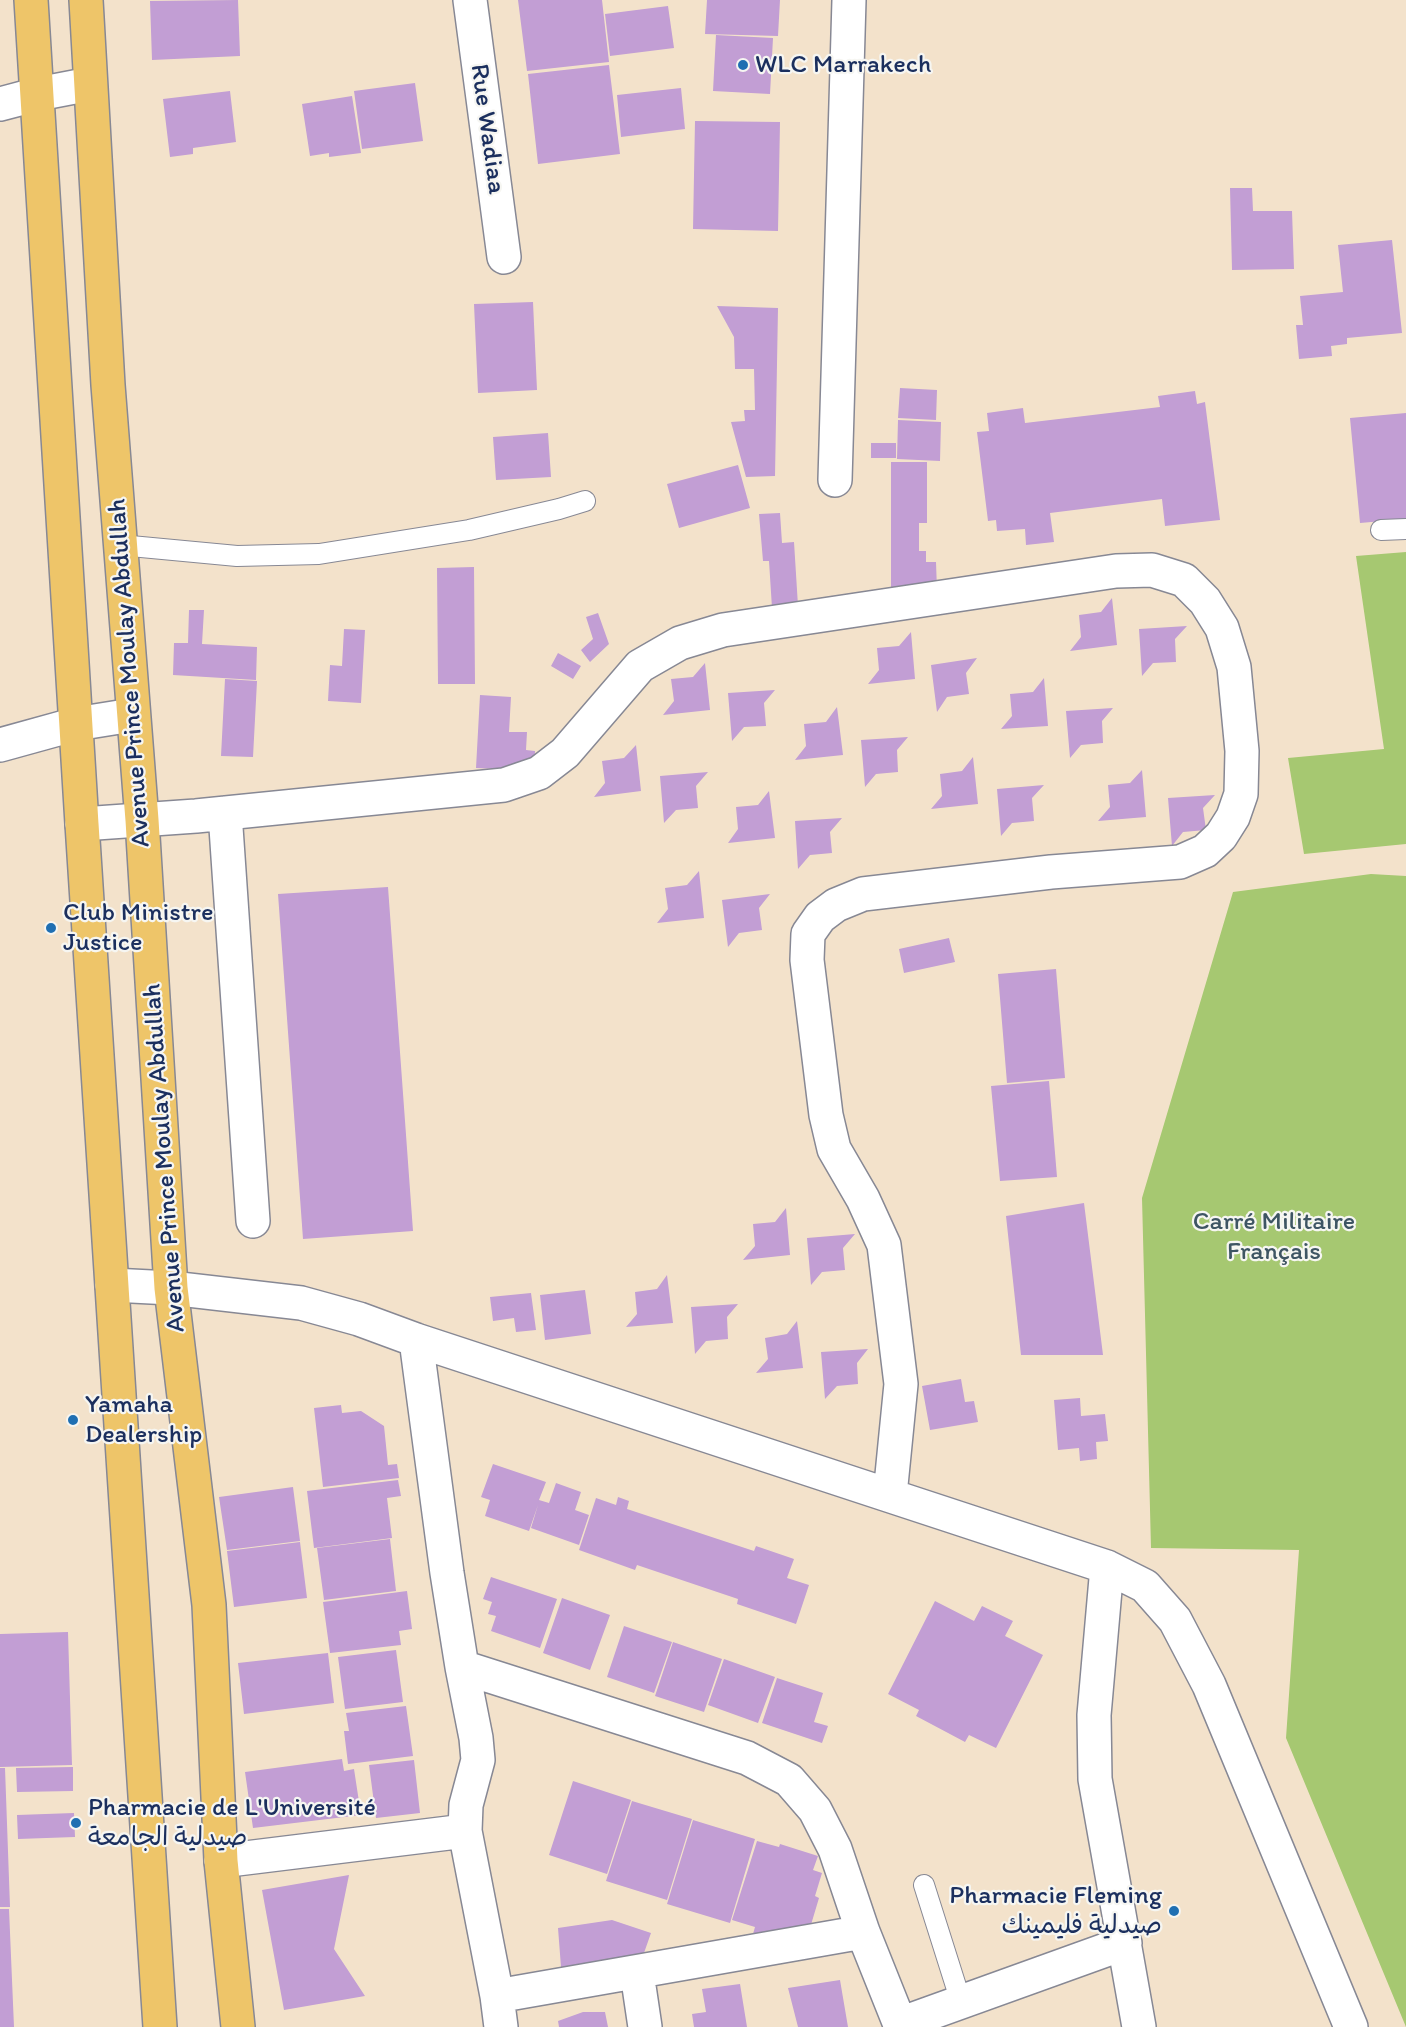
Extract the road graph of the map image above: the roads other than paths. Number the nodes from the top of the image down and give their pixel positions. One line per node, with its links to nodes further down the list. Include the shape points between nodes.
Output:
1 (31, 0): 6 (main road)
2 (86, 0): 5 (main road, Avenue Prince Moulay Abdullah)
3 (470, 0): 10 (street, Rue Wadiaa)
4 (849, 0): 11 (street)
5 (90, 84): 6 (street); 8 (main road, Avenue Prince Moulay Abdullah)
6 (38, 94): 7 (street); 9 (main road)
7 (0, 104)
8 (98, 223): 9 (main road); 15 (main road, Avenue Prince Moulay Abdullah)
9 (46, 228): 17 (main road)
10 (504, 257)
11 (835, 480)
12 (585, 501): 15 (lane, via 469,530 319,554 237,556)
13 (1406, 529): 14 (lane)
14 (1381, 530)
15 (120, 545): 16 (main road, Avenue Prince Moulay Abdullah)
16 (132, 715): 17 (street); 20 (main road, Avenue Prince Moulay Abdullah)
17 (76, 724): 18 (street); 21 (main road)
18 (0, 745)
19 (225, 813): 20 (street); 22 (street); 26 (street, via 504,785 539,774 565,753 640,666 680,643 723,630 1116,570 1152,570 1184,580 1205,601 1222,628 1234,667 1242,751 1241,794 1233,817 1205,851 1180,862 1051,872 863,894 836,905 820,917 808,934 807,960 826,1115 834,1149 884,1245 901,1384)
20 (142, 820): 21 (street); 24 (main road, Avenue Prince Moulay Abdullah)
21 (82, 824): 23 (main road)
22 (253, 1221)
23 (112, 1285): 24 (street); 38 (main road)
24 (171, 1288): 25 (street, via 301,1303); 30 (main road, Avenue Prince Moulay Abdullah, via 208,1605)
25 (416, 1340): 26 (street); 28 (street)
26 (890, 1495): 27 (street)
27 (1107, 1567): 33 (street, via 1094,1715 1095,1779); 42 (street, via 1145,1586 1175,1620 1209,1685)
28 (462, 1666): 29 (street, via 478,1760 466,1805); 32 (street, via 747,1758 789,1780 815,1810 830,1839)
29 (465, 1831): 30 (street); 36 (street)
30 (221, 1861): 39 (main road, Avenue Prince Moulay Abdullah)
31 (924, 1885): 35 (lane)
32 (863, 1932): 34 (street); 37 (street)
33 (1125, 1943): 35 (street); 41 (street)
34 (637, 1973): 36 (street); 40 (street)
35 (961, 2002): 37 (street)
36 (499, 2012)
37 (901, 2025)
38 (160, 2027)
39 (238, 2027)
40 (645, 2027)
41 (1139, 2027)
42 (1351, 2027)

